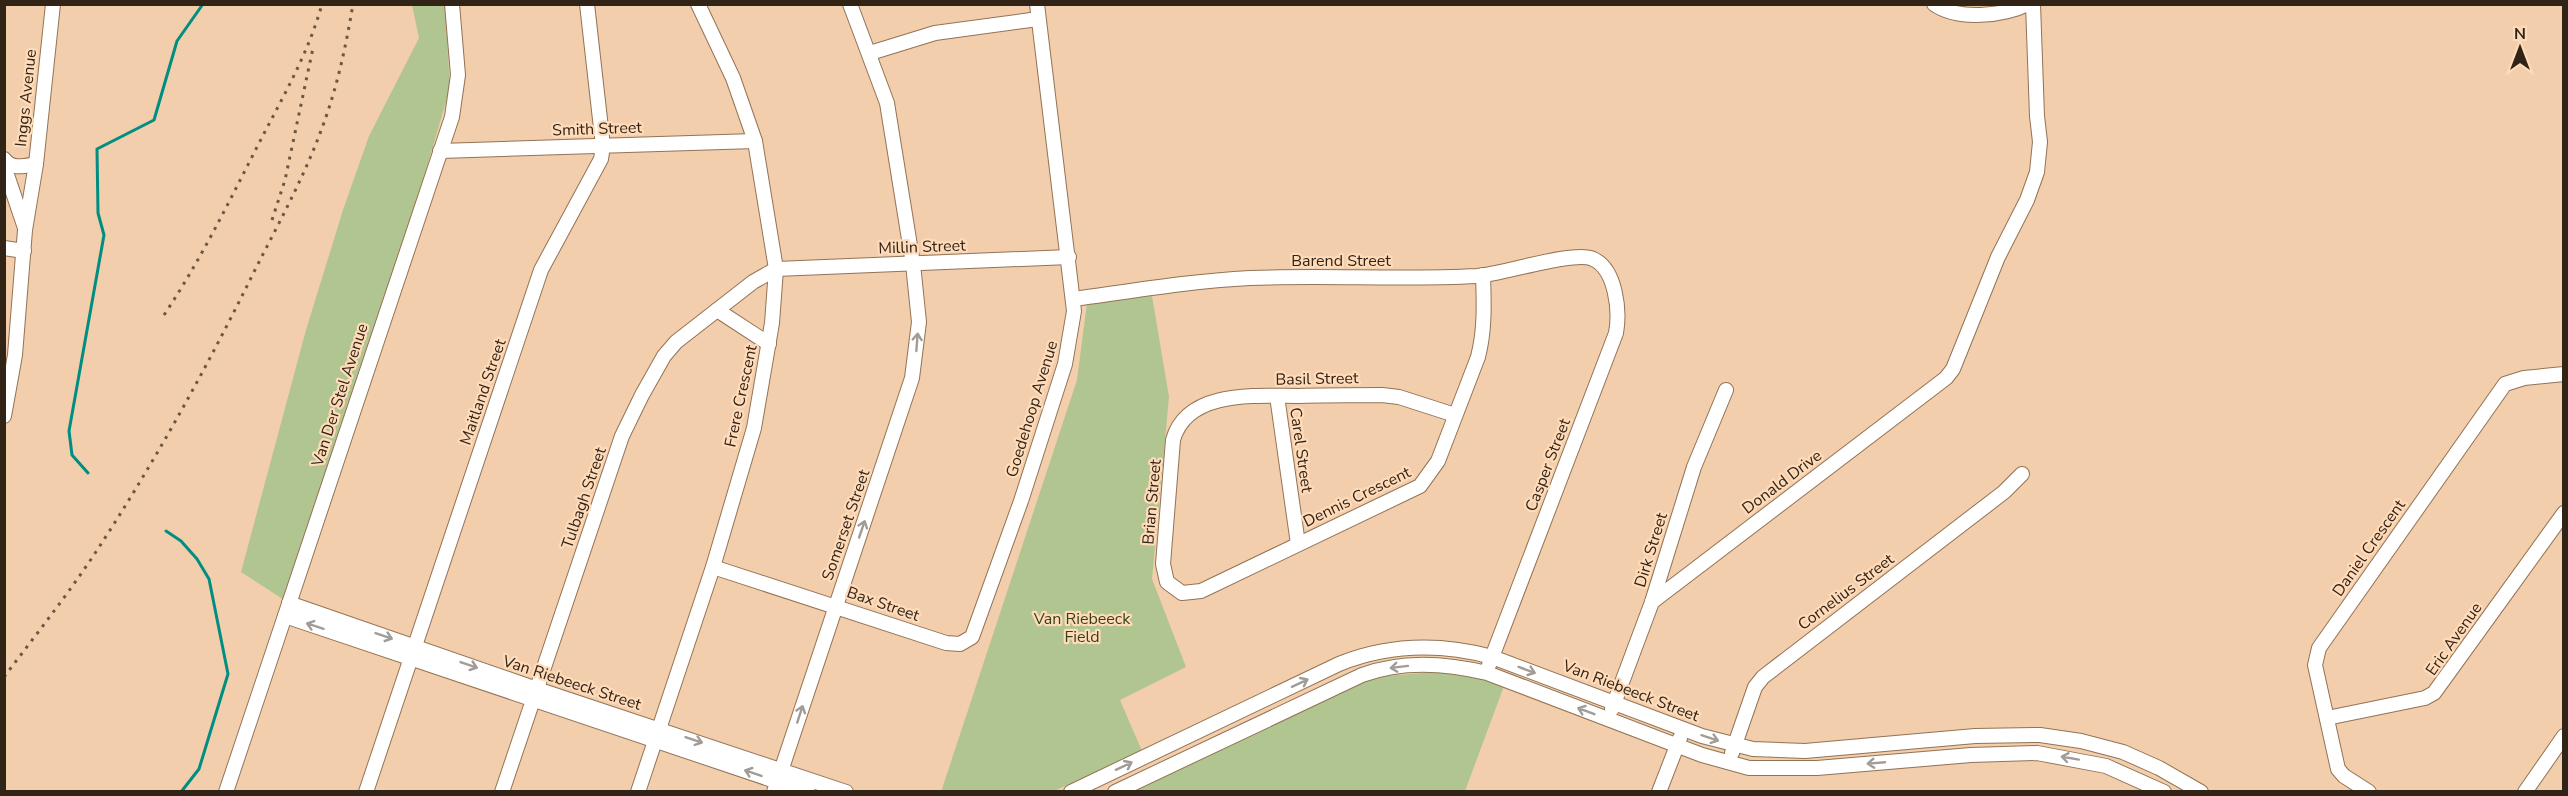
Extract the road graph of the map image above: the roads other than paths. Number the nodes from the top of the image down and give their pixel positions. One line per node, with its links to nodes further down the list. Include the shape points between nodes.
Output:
1 (53, 4): 16 (street, Inggs Avenue)
2 (452, 4): 14 (street, Van Der Stel Avenue, via 457,81 452,117)
3 (587, 4): 13 (street, Maitland Street)
4 (698, 4): 12 (street, Frere Crescent, via 733,78)
5 (850, 4): 11 (street, Somerset Street)
6 (1037, 4): 10 (street, Goedehoop Avenue)
7 (1934, 4): 8 (street, via 1944,11 1971,14 2014,11)
8 (2028, 4)
9 (2033, 4): 40 (street, Donald Drive, via 2040,142 2037,172 1998,257 1958,361 1946,378)
10 (1038, 19): 11 (street, via 935,33); 21 (street, Goedehoop Avenue)
11 (870, 53): 22 (street, Somerset Street, via 887,103)
12 (754, 141): 13 (street, Smith Street); 24 (street, Frere Crescent)
13 (603, 146): 14 (street, Smith Street); 44 (street, Maitland Street, via 594,176 541,270)
14 (440, 150): 42 (street, Van Der Stel Avenue)
15 (4, 159): 16 (street, via 17,167)
16 (36, 164): 18 (street, Inggs Avenue)
17 (4, 166): 18 (street)
18 (25, 230): 20 (street)
19 (4, 248): 20 (street)
20 (24, 250): 33 (street, via 15,355)
21 (1069, 257): 22 (street, Millin Street); 26 (street, Goedehoop Avenue)
22 (913, 264): 24 (street, Millin Street); 41 (street, Somerset Street, one-way to 22, via 912,378 919,322)
23 (1604, 267): 25 (street, Barend Street, via 1596,260 1579,256); 45 (street, Casper Street, via 1616,306 1616,333)
24 (776, 269): 27 (street, Tulbagh Street); 28 (street, Frere Crescent)
25 (1483, 275): 26 (street, Barend Street, via 1252,278); 32 (street, Dennis Crescent, via 1482,338)
26 (1074, 299): 43 (street, Goedehoop Avenue, via 1065,364)
27 (717, 310): 28 (street); 47 (street, Tulbagh Street, via 664,356 631,415)
28 (769, 344): 38 (street, Frere Crescent, via 754,428)
29 (2564, 374): 49 (street, Daniel Crescent, via 2505,384 2327,636 2318,651 2316,665)
30 (1726, 390): 40 (street, Dirk Street, via 1694,467)
31 (1277, 396): 32 (street, Basil Street, via 1392,396); 34 (street, Basil Street, via 1230,398 1197,410); 37 (street, Carel Street)
32 (1455, 415): 37 (street, Dennis Crescent, via 1436,467 1420,486)
33 (4, 416)
34 (1182, 422): 39 (street, Brian Street, via 1173,440 1163,564)
35 (2022, 474): 54 (street, Cornelius Street, via 1771,669 1755,687)
36 (2564, 513): 49 (street, Eric Avenue, via 2437,690 2425,698)
37 (1298, 544): 39 (street, Dennis Crescent, via 1194,594)
38 (713, 567): 41 (street, Bax Street); 52 (street, Frere Crescent)
39 (1170, 585)
40 (1652, 602): 48 (street, Dirk Street)
41 (836, 606): 43 (street, Bax Street, via 946,643 960,644); 59 (street, Somerset Street, one-way to 41)
42 (287, 609): 44 (street, Van Riebeeck Street); 60 (street, Van Der Stel Avenue)
43 (972, 637)
44 (412, 651): 47 (street, Van Riebeeck Street); 61 (street, Maitland Street)
45 (1492, 657): 46 (street, Casper Street); 48 (street, Van Riebeeck Street, one-way to 48); 66 (street, Van Riebeeck Street, one-way to 45, via 1361,656 1425,647)
46 (1486, 673): 50 (street, one-way to 46); 67 (street, one-way to 67, via 1423,665 1368,673)
47 (535, 694): 52 (street, Van Riebeeck Street); 62 (street, Tulbagh Street)
48 (1614, 702): 50 (street, Dirk Street); 51 (street, Van Riebeeck Street)
49 (2327, 718): 71 (street, Daniel Crescent, via 2339,771)
50 (1608, 720): 55 (street)
51 (1683, 729): 54 (street, Van Riebeeck Street, one-way to 54); 55 (street)
52 (657, 734): 59 (street, Van Riebeeck Street); 63 (street, Frere Crescent)
53 (2564, 736): 72 (street)
54 (1734, 745): 56 (street, Van Riebeeck Street, via 1787,752 2019,734); 57 (street, Cornelius Street)
55 (1676, 746): 57 (street); 68 (street)
56 (2111, 748): 58 (street); 70 (street, Van Riebeeck Street, via 2159,768)
57 (1728, 764): 58 (street, one-way to 57, via 2059,756 2018,753 1808,769)
58 (2106, 766): 69 (street)
59 (777, 781): 64 (street, Van Riebeeck Street); 65 (street, Van Riebeeck Street)
60 (226, 792)
61 (366, 792)
62 (502, 792)
63 (638, 792)
64 (808, 792)
65 (846, 792)
66 (1071, 792)
67 (1115, 792)
68 (1659, 792)
69 (2164, 792)
70 (2201, 792)
71 (2369, 792)
72 (2525, 792)

